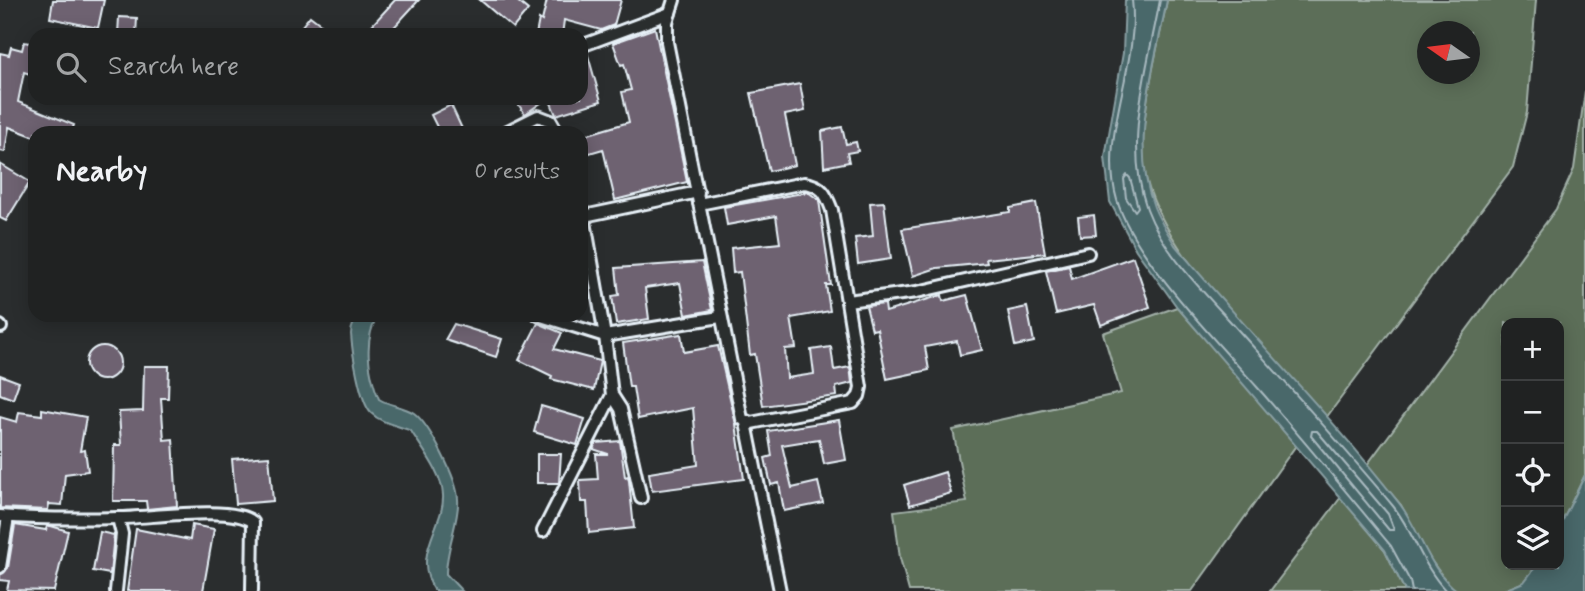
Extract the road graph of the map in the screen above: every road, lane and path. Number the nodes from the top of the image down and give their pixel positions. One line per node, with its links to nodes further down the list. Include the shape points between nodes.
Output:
1 (674, 0): 2 (street)
2 (670, 13): 3 (street); 6 (street, via 667,42)
3 (588, 43)
4 (518, 126): 5 (street, via 538,116)
5 (554, 126)
6 (698, 198): 7 (street); 10 (street, via 804,183 819,187 832,210); 11 (street)
7 (588, 211)
8 (588, 240): 13 (street)
9 (1088, 253): 10 (street, via 917,292)
10 (847, 301): 15 (street, via 859,396 853,403)
11 (720, 317): 13 (street); 15 (street, via 739,412)
12 (560, 322): 13 (street)
13 (605, 336): 14 (street)
14 (612, 395): 16 (street, via 621,409); 19 (street)
15 (746, 423): 23 (street)
16 (641, 498)
17 (4, 516): 18 (street); 20 (street)
18 (118, 518): 21 (street, via 122,534); 22 (street, via 189,514 248,518 253,522 254,538)
19 (543, 531)
20 (0, 567)
21 (116, 591)
22 (251, 591)
23 (780, 591)

